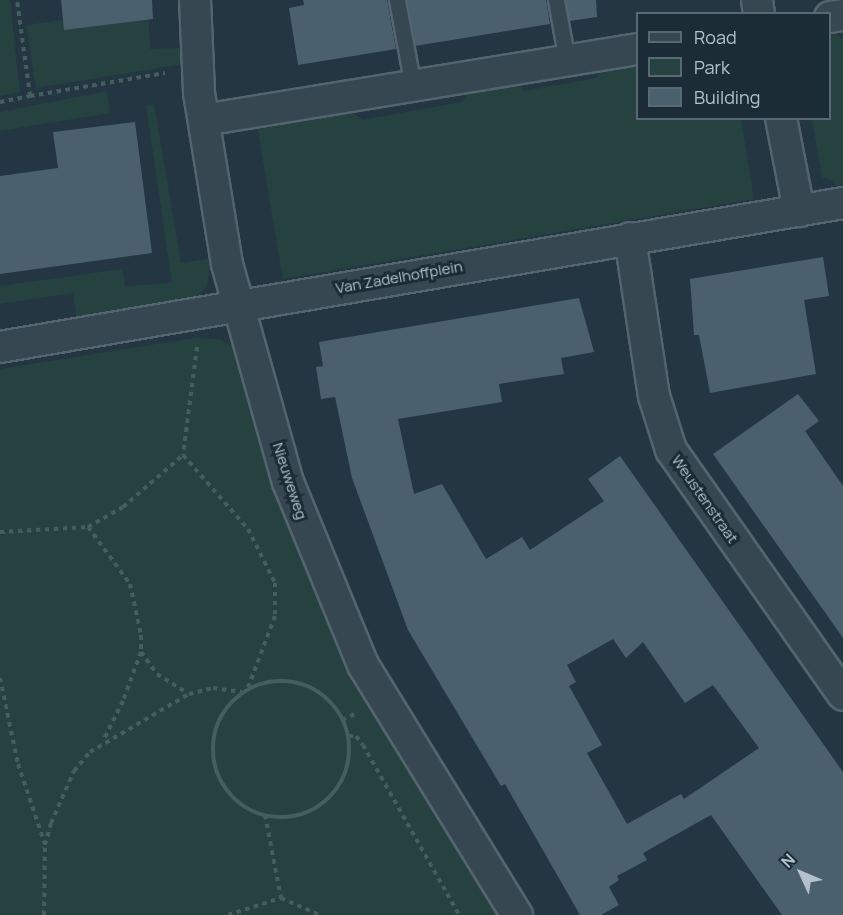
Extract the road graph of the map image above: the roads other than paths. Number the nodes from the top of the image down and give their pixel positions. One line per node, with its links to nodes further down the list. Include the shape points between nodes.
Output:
1 (195, 0): 7 (street, Nieuweweg)
2 (397, 0): 6 (lane)
3 (556, 0): 5 (lane)
4 (636, 49): 5 (street)
5 (567, 61): 6 (street)
6 (413, 86): 7 (street)
7 (204, 120): 12 (street, Nieuweweg, via 227,264)
8 (781, 120): 10 (street)
9 (843, 202): 10 (street, Van Zadelhoffplein)
10 (800, 211): 11 (street, Van Zadelhoffplein)
11 (630, 238): 12 (street, Van Zadelhoffplein); 14 (street, Weustenstraat, via 656,405 670,450)
12 (239, 306): 13 (street, Van Zadelhoffplein); 15 (street, Nieuweweg, via 288,482 363,665)
13 (0, 347)
14 (843, 695)
15 (517, 915)

